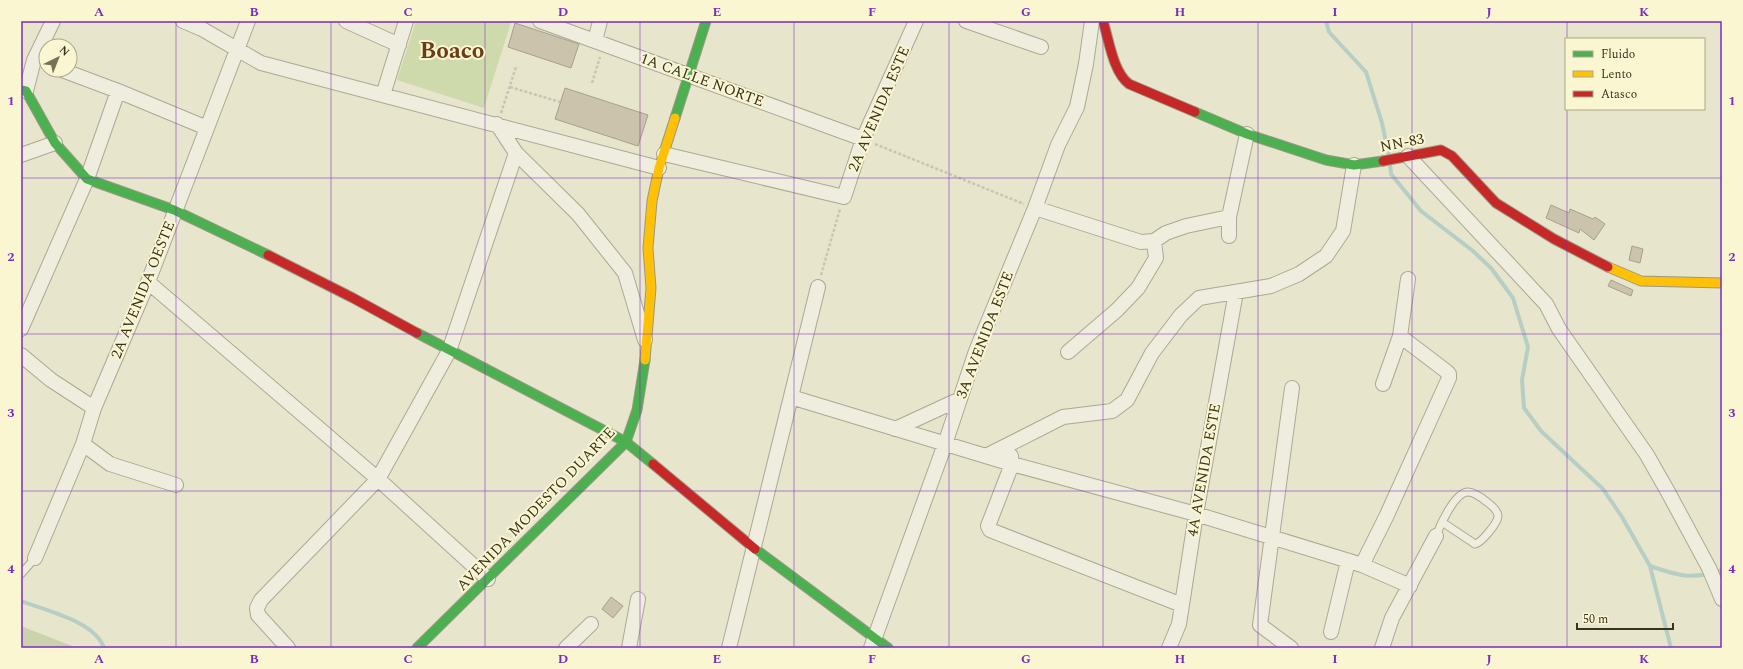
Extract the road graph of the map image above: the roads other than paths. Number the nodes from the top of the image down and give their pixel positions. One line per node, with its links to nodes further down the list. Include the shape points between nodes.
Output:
1 (53, 21): 13 (street)
2 (184, 21): 17 (street)
3 (248, 21): 17 (street, 2A AVENIDA OESTE)
4 (346, 21): 15 (street)
5 (406, 21): 15 (street)
6 (540, 21): 14 (street, 1A CALLE NORTE)
7 (600, 21): 14 (street)
8 (706, 21): 19 (street, AVENIDA MODESTO DUARTE)
9 (916, 21): 27 (street, 2A AVENIDA ESTE)
10 (966, 21): 16 (street)
11 (1092, 21): 36 (street, 3A AVENIDA ESTE, via 1076,107 1058,145)
12 (1103, 21): 26 (street, NN-83 / NN-83, via 1122,79)
13 (48, 38)
14 (600, 43): 19 (street, 1A CALLE NORTE)
15 (399, 44): 23 (street)
16 (1041, 47)
17 (236, 49): 23 (street, via 261,63); 25 (street, 2A AVENIDA OESTE)
18 (38, 65): 21 (street)
19 (688, 75): 27 (street, 1A CALLE NORTE); 30 (street, AVENIDA MODESTO DUARTE)
20 (78, 76): 22 (street)
21 (23, 90): 28 (street, via 43,120)
22 (118, 91): 25 (street); 35 (street)
23 (383, 95): 24 (street)
24 (497, 124): 29 (street); 34 (street)
25 (207, 128): 37 (street, 2A AVENIDA OESTE)
26 (1246, 134): 33 (street, NN-83 / NN-83, via 1326,160); 38 (street)
27 (863, 139): 30 (street, 2A AVENIDA ESTE, via 842,202)
28 (54, 143): 31 (street); 35 (street)
29 (516, 153): 48 (street, via 578,214 625,273); 49 (street)
30 (664, 154): 34 (street, AVENIDA MODESTO DUARTE)
31 (21, 155)
32 (1405, 157): 33 (street, NN-83 / NN-83); 43 (street, NN-83 / NN-83, via 1441,150 1452,156 1496,203 1554,239 1641,281); 78 (street, via 1546,304 1559,329 1647,455)
33 (1354, 165): 45 (street, via 1343,231 1326,256 1299,274 1270,286)
34 (659, 168): 48 (street, AVENIDA MODESTO DUARTE, via 652,201 648,248)
35 (87, 179): 37 (street); 46 (street)
36 (1035, 208): 40 (street, via 1141,242); 55 (street, 3A AVENIDA ESTE, via 976,351)
37 (174, 210): 42 (street, 2A AVENIDA OESTE); 49 (street, via 353,298)
38 (1229, 217): 39 (street); 40 (street, via 1179,228)
39 (1229, 236)
40 (1154, 241): 50 (street, via 1156,258 1138,288 1117,310)
41 (1408, 279): 47 (street)
42 (148, 282): 56 (street, 2A AVENIDA OESTE); 64 (street)
43 (1722, 283)
44 (818, 287): 54 (street)
45 (1236, 292): 61 (street, via 1200,298 1181,315 1152,353 1127,400 1121,405 1112,410 1063,417); 66 (street, 4A AVENIDA ESTE)
46 (21, 329)
47 (1400, 336): 52 (street); 73 (street, via 1446,371 1449,378)
48 (648, 348): 58 (street, AVENIDA MODESTO DUARTE, via 637,410)
49 (449, 351): 58 (street); 64 (street)
50 (1068, 352)
51 (21, 355): 56 (street, via 51,380)
52 (1384, 384)
53 (1292, 388): 69 (street)
54 (791, 397): 57 (street); 70 (street)
55 (960, 399): 57 (street); 60 (street, 3A AVENIDA ESTE)
56 (94, 408): 59 (street, 2A AVENIDA OESTE)
57 (896, 429): 60 (street)
58 (626, 442): 70 (street); 75 (street, AVENIDA MODESTO DUARTE)
59 (83, 444): 65 (street, via 110,464); 71 (street, 2A AVENIDA OESTE)
60 (945, 444): 62 (street); 82 (street, 3A AVENIDA ESTE)
61 (1008, 445): 62 (street); 63 (street)
62 (986, 456): 63 (street)
63 (1012, 464): 66 (street); 79 (street, via 988,526 990,530)
64 (378, 479): 75 (street); 83 (street, via 261,600 257,608 258,615)
65 (176, 485)
66 (1196, 514): 69 (street); 79 (street, 4A AVENIDA ESTE)
67 (1442, 522): 67 (lane, via 1460,495 1467,492 1487,502 1498,515 1481,542 1475,544); 68 (lane)
68 (1436, 536): 76 (street)
69 (1270, 538): 72 (street); 90 (street, via 1260,625)
70 (752, 547): 82 (street); 87 (street)
71 (35, 558): 74 (lane)
72 (1348, 561): 73 (street); 81 (street)
73 (1362, 565): 76 (street)
74 (21, 574)
75 (488, 579): 84 (street, AVENIDA MODESTO DUARTE)
76 (1410, 586): 91 (street, via 1392,618)
77 (638, 599): 86 (street)
78 (1722, 599)
79 (1182, 605): 89 (street, 4A AVENIDA ESTE, via 1179,624)
80 (591, 624): 85 (street)
81 (1331, 632)
82 (872, 643): 88 (street)
83 (288, 648)
84 (417, 648)
85 (566, 648)
86 (629, 648)
87 (728, 648)
88 (888, 648)
89 (1169, 648)
90 (1291, 648)
91 (1382, 648)

